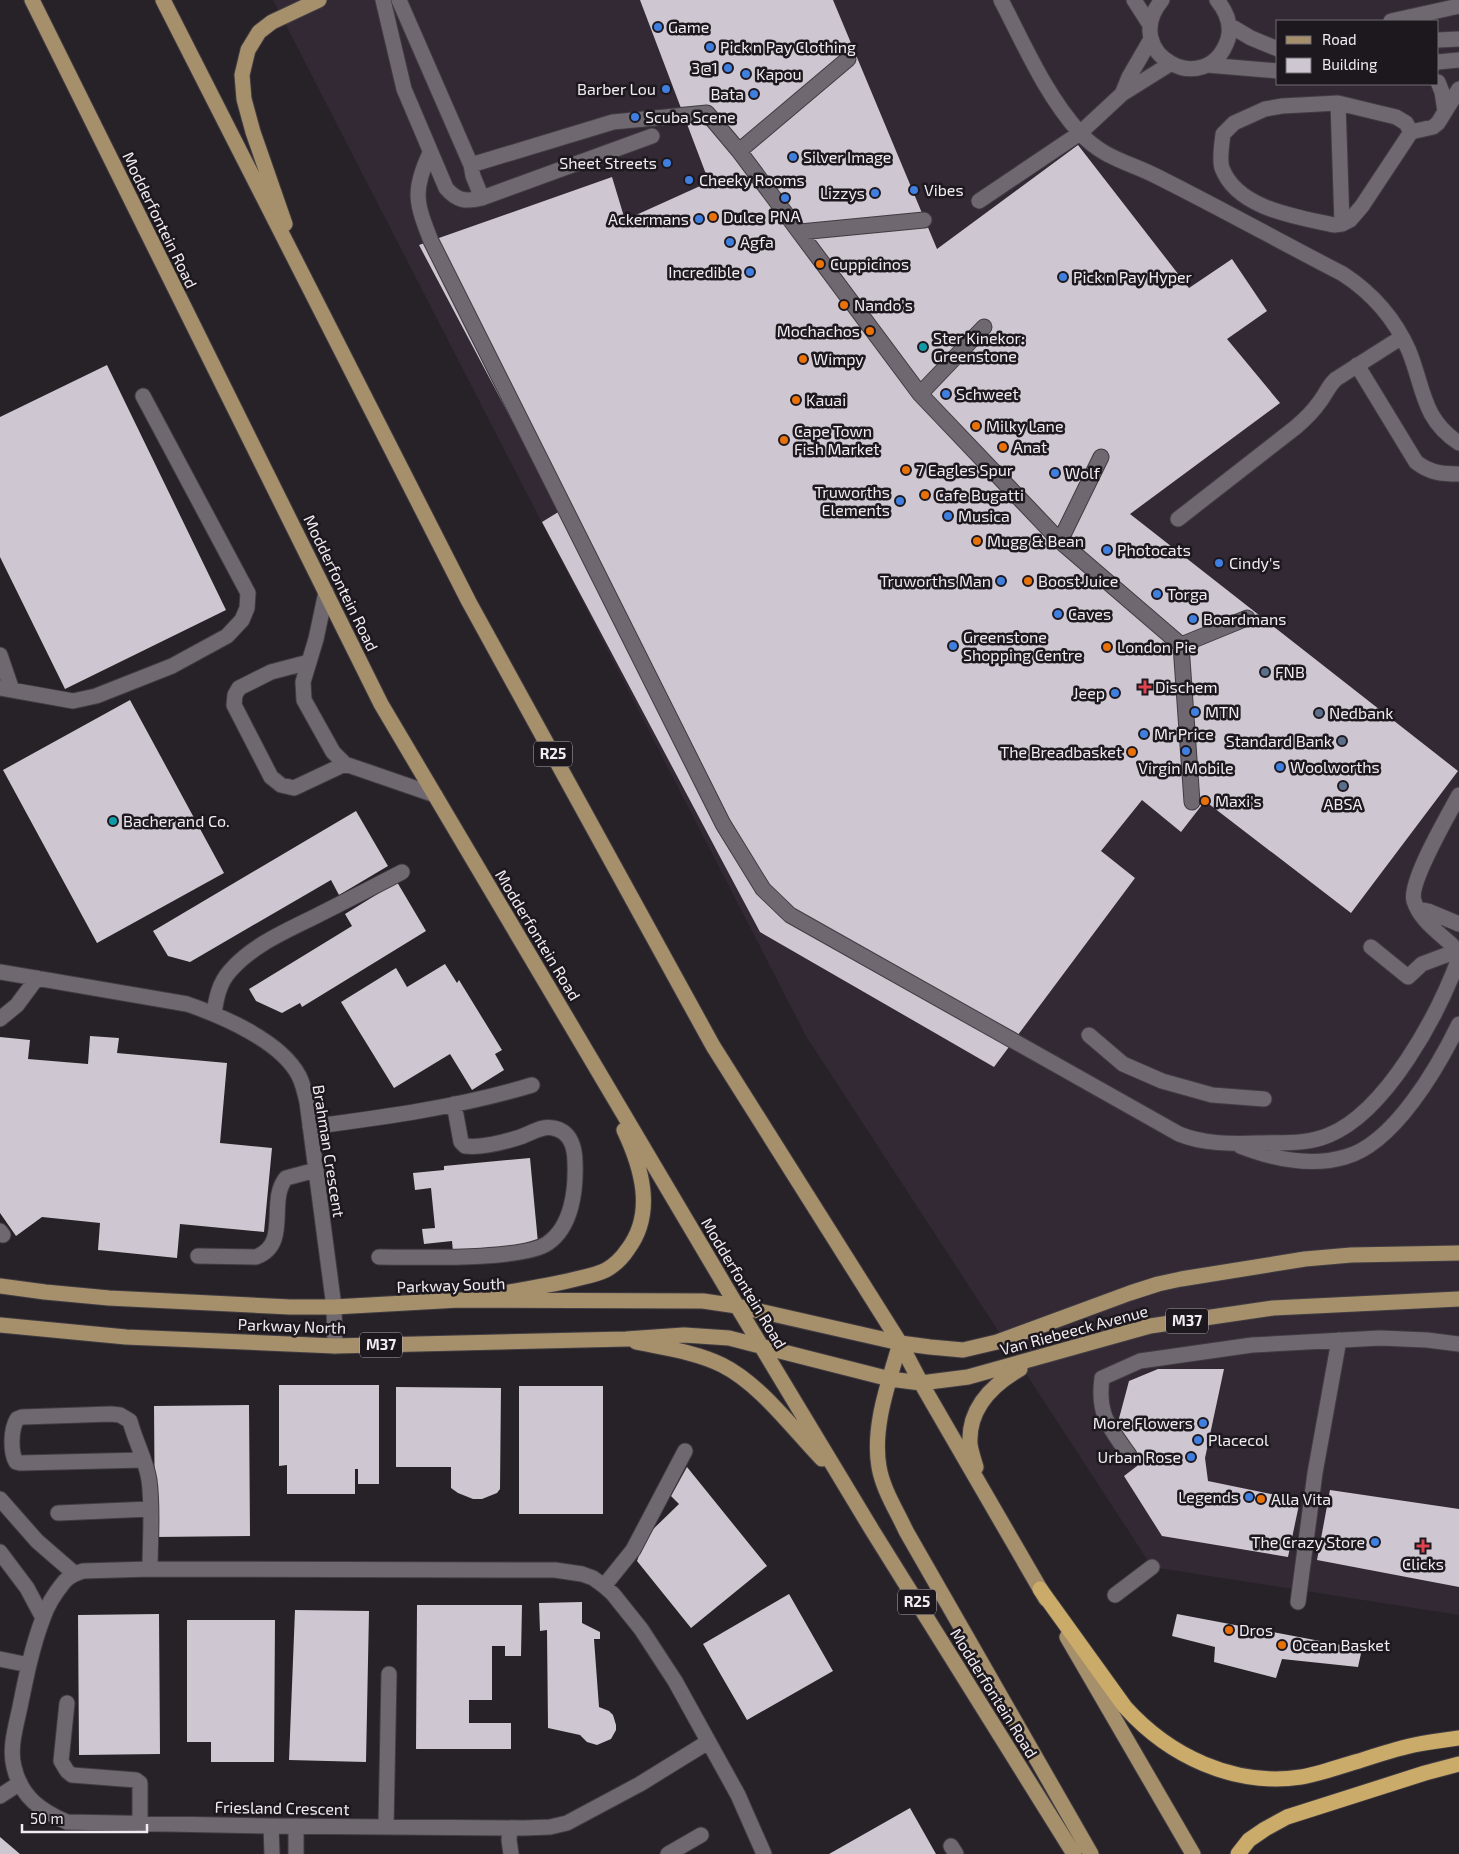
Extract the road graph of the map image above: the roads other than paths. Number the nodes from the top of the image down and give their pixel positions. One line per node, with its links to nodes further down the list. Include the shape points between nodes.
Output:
1 (32, 0): 51 (main road, Modderfontein Road / R25)
2 (163, 0): 40 (main road, R25)
3 (319, 0): 40 (main road, via 272,22 259,32 248,50 242,75 244,99 253,132)
4 (383, 0): 5 (street); 33 (street, via 404,89)
5 (388, 0)
6 (399, 0): 34 (street)
7 (1001, 0): 30 (street, via 1044,86)
8 (1134, 0): 14 (street)
9 (1162, 0): 14 (street, via 1155,8)
10 (1217, 0): 13 (street, via 1224,8)
11 (1459, 6): 12 (street)
12 (1396, 20)
13 (1229, 25): 17 (street); 22 (street, via 1225,47)
14 (1151, 32): 21 (street, via 1153,45); 26 (street)
15 (1459, 38): 16 (street)
16 (1439, 40)
17 (1276, 48)
18 (848, 59): 32 (street)
19 (1459, 60): 20 (street)
20 (1439, 62)
21 (1170, 64): 22 (street, via 1182,68); 26 (street)
22 (1207, 65): 23 (street)
23 (1276, 71)
24 (1439, 84): 28 (street)
25 (1459, 89): 28 (street)
26 (1122, 94): 30 (street)
27 (1338, 103): 29 (street, via 1396,117 1406,123); 38 (street); 38 (street, via 1272,107 1234,123 1223,134 1222,166 1237,190 1258,204 1334,225)
28 (1445, 112): 29 (street, via 1433,127)
29 (1411, 132): 38 (street, via 1362,206)
30 (1080, 133): 36 (street); 42 (street, via 1097,149 1116,160 1157,176 1343,274 1380,304)
31 (652, 136): 35 (street)
32 (739, 150): 34 (street, via 707,113 614,122); 39 (street)
33 (430, 153): 35 (street, via 452,196 462,201); 77 (street, via 417,192 431,241 722,824 763,890 790,915 1179,1134)
34 (471, 165): 35 (street)
35 (482, 198)
36 (979, 201)
37 (924, 220): 39 (street)
38 (1342, 224)
39 (800, 232): 44 (street)
40 (303, 276): 90 (main road, R25, via 469,602 708,1037)
41 (984, 327): 44 (street)
42 (1402, 337): 43 (street); 46 (street, via 1436,424)
43 (1357, 365): 48 (street, via 1416,462 1439,474); 49 (street, via 1332,382 1312,412 1296,427)
44 (920, 394): 50 (street)
45 (143, 396): 56 (street, via 248,593 242,620 227,636 172,666 96,696 73,700)
46 (1459, 442)
47 (1101, 457): 50 (street)
48 (1459, 474)
49 (1178, 519)
50 (1060, 541): 53 (street)
51 (326, 592): 55 (street); 58 (main road, Modderfontein Road / R25, via 381,704)
52 (1247, 618): 53 (street)
53 (1181, 645): 60 (street)
54 (0, 654): 56 (street)
55 (309, 662): 57 (street, via 303,682 304,700 333,752); 57 (street, via 271,672 239,688 234,695 234,705 271,777 281,785 294,788)
56 (6, 689)
57 (345, 764): 58 (street)
58 (435, 795): 68 (main road, Modderfontein Road / R25)
59 (1459, 795): 62 (street, via 1414,885 1414,901)
60 (1192, 802)
61 (402, 872): 69 (street, via 276,936 244,958 228,972 216,997)
62 (1418, 909): 63 (street); 65 (street)
63 (1459, 925): 65 (street, via 1452,938)
64 (1371, 947): 65 (street, via 1408,977 1422,964)
65 (1456, 954): 77 (street, via 1445,994 1429,1024 1378,1099 1350,1124 1328,1136 1307,1141)
66 (0, 972): 67 (street, Brahman Crescent)
67 (37, 978): 69 (street, Brahman Crescent, via 187,1004); 70 (street, via 17,1005)
68 (559, 1004): 84 (main road, via 625,1132 636,1160 644,1197 637,1234 624,1255 605,1270 553,1284); 85 (main road, Modderfontein Road / R25)
69 (214, 1014): 76 (street, Brahman Crescent, via 252,1034 292,1064 303,1087)
70 (0, 1019)
71 (1459, 1024): 77 (street, via 1414,1101 1381,1137 1363,1150 1323,1161 1290,1160)
72 (1089, 1035): 74 (street, via 1123,1064 1162,1081 1212,1095)
73 (532, 1085): 75 (street)
74 (1264, 1099)
75 (454, 1104): 76 (street); 81 (street, via 461,1142 465,1146 482,1146 551,1127 569,1136 575,1150 576,1169 571,1210 566,1222 549,1242 523,1251 474,1257)
76 (310, 1127): 78 (street, Brahman Crescent)
77 (1234, 1144)
78 (316, 1170): 80 (street, via 286,1178 279,1196 273,1244 264,1254 256,1257); 86 (street, Brahman Crescent)
79 (1459, 1253): 90 (main road, Van Riebeeck Avenue, via 1352,1255 1254,1266 1158,1284 982,1346 963,1350)
80 (198, 1256)
81 (378, 1257)
82 (0, 1286): 86 (main road, Parkway South, via 119,1298)
83 (1459, 1299): 94 (main road, Van Riebeeck Avenue / M37, via 1273,1308 1150,1326)
84 (460, 1300): 85 (main road, Parkway South, via 685,1300); 86 (main road, Parkway South)
85 (737, 1306): 90 (main road, Parkway South); 93 (main road, Modderfontein Road / R25)
86 (334, 1307): 92 (street, Brahman Crescent)
87 (0, 1325): 92 (main road, Parkway North / M37, via 126,1337)
88 (626, 1339): 92 (main road, Parkway North / M37); 93 (main road, Parkway North / M37, via 684,1335 728,1338); 100 (main road, via 704,1358 740,1375 760,1392)
89 (1339, 1340): 91 (street, via 1380,1338); 98 (street, via 1252,1345 1150,1359 1102,1378 1105,1419); 112 (street, via 1315,1473)
90 (900, 1343): 95 (main road); 96 (main road, R25)
91 (1459, 1344)
92 (335, 1346)
93 (762, 1348): 95 (main road, Van Riebeeck Avenue / M37); 100 (main road, Modderfontein Road / R25)
94 (1043, 1355): 96 (main road, Van Riebeeck Avenue / M37, via 968,1377); 101 (main road, via 1002,1379 978,1410 970,1445)
95 (890, 1379): 96 (main road, Van Riebeeck Avenue / M37); 136 (main road, via 880,1423 879,1466 884,1485 906,1531)
96 (921, 1383): 101 (main road, R25)
97 (685, 1451): 109 (street, via 633,1550)
98 (1129, 1455)
99 (143, 1460): 99 (street, via 16,1462 13,1455 14,1424 22,1417 120,1415 130,1421); 103 (street, via 149,1480)
100 (843, 1482): 135 (main road, Modderfontein Road / R25)
101 (981, 1485): 110 (main road, R25)
102 (0, 1499): 108 (street, via 37,1540)
103 (150, 1509): 104 (street); 107 (street)
104 (58, 1513)
105 (0, 1552): 113 (street, via 28,1588)
106 (1152, 1567): 111 (street)
107 (150, 1569): 108 (street, via 96,1569); 109 (street, via 536,1569 582,1574)
108 (75, 1574): 113 (street, Friesland Crescent, via 65,1580)
109 (604, 1586): 119 (street, via 641,1628)
110 (1040, 1589): 118 (highway, via 1139,1723 1180,1752 1230,1774 1302,1777 1414,1745); 137 (main road, R25)
111 (1115, 1595)
112 (1298, 1602)
113 (43, 1618): 115 (street, Friesland Crescent)
114 (0, 1659): 115 (street)
115 (29, 1665): 120 (street, Friesland Crescent, via 13,1742)
116 (389, 1674): 127 (street)
117 (67, 1702): 124 (street, via 61,1761 72,1775 136,1780 140,1783)
118 (1459, 1738)
119 (708, 1742): 128 (street, Friesland Crescent, via 640,1784 567,1823); 134 (street, via 738,1795)
120 (6, 1758): 122 (street, Friesland Crescent)
121 (1459, 1764): 138 (highway, via 1288,1817 1249,1840)
122 (20, 1783): 123 (street); 124 (street, Friesland Crescent, via 38,1807 67,1822)
123 (0, 1796)
124 (140, 1824): 125 (street, Friesland Crescent)
125 (272, 1826): 126 (street, Friesland Crescent); 130 (street)
126 (296, 1826): 127 (street, Friesland Crescent); 131 (street)
127 (386, 1827): 128 (street, Friesland Crescent)
128 (510, 1828): 132 (street)
129 (701, 1835): 133 (street)
130 (272, 1854)
131 (296, 1854)
132 (511, 1854)
133 (668, 1854)
134 (764, 1854)
135 (1074, 1854)
136 (1091, 1854)
137 (1193, 1854)
138 (1238, 1854)

